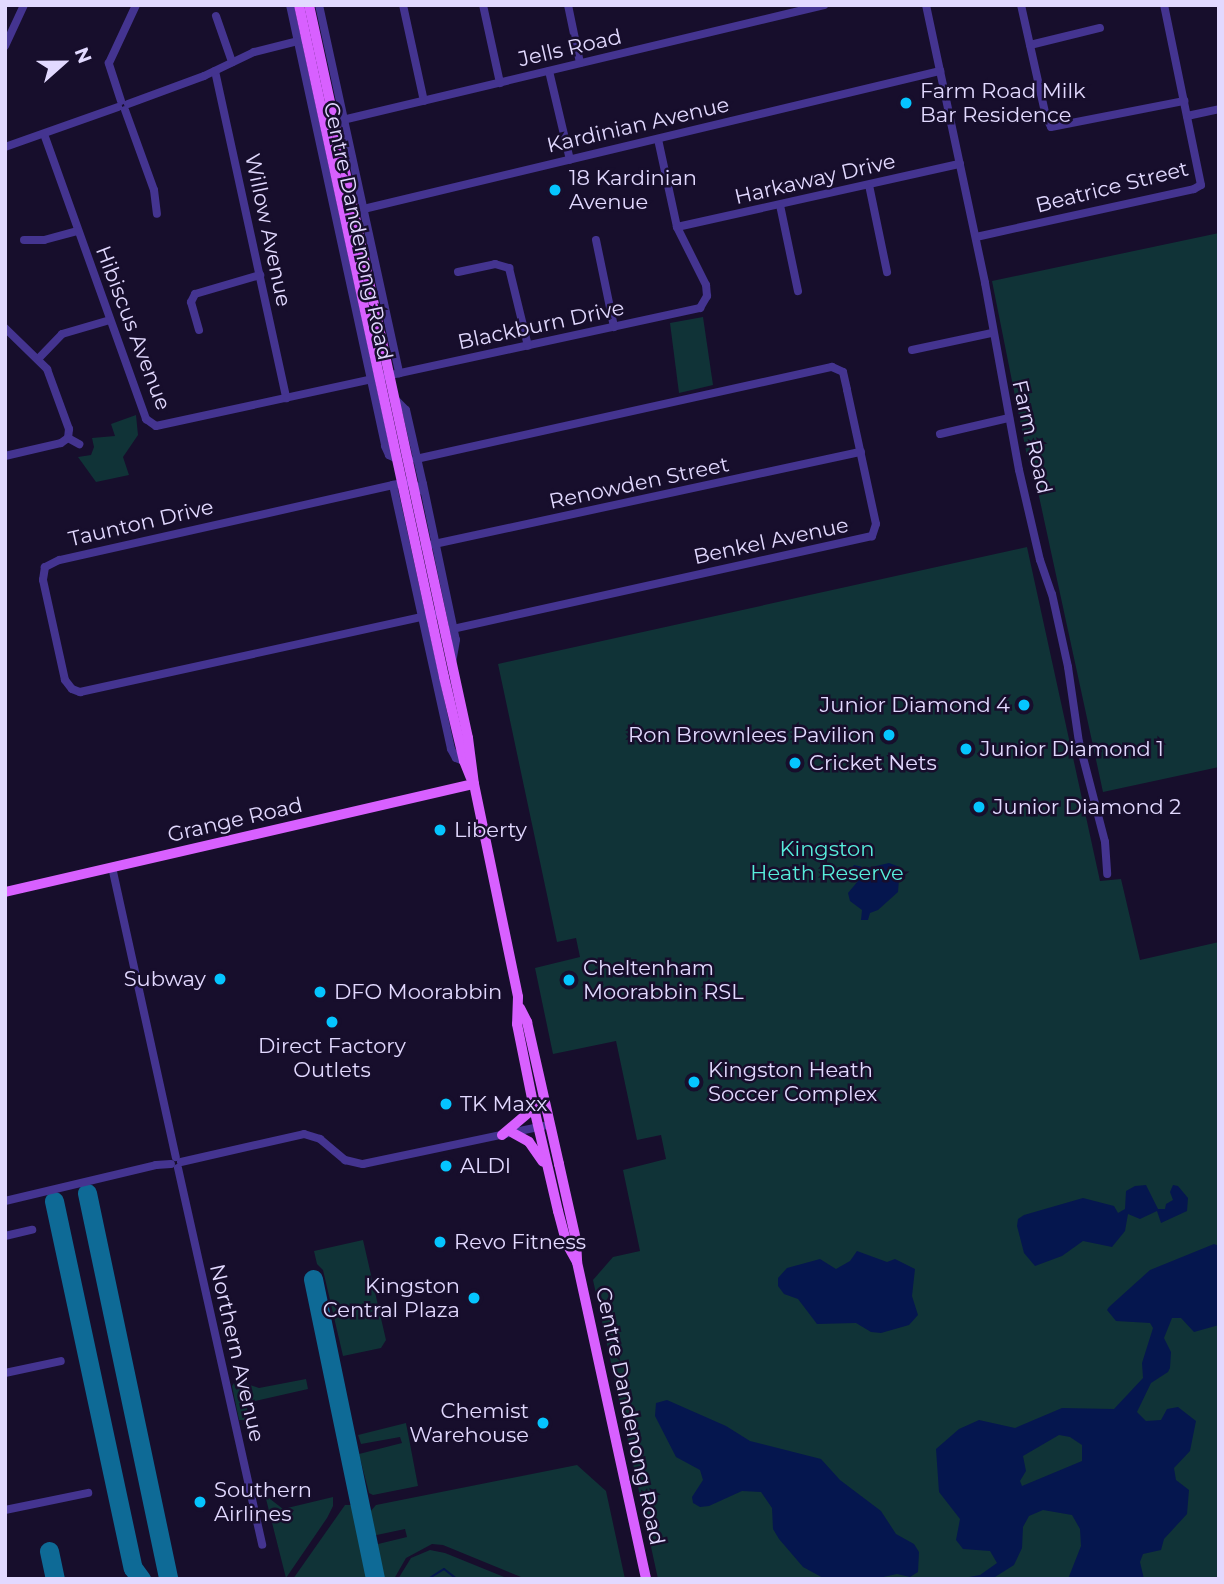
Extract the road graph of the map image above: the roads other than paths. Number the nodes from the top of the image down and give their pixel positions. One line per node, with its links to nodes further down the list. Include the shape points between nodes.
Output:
1 (24, 5): 19 (street)
2 (136, 5): 28 (street, via 109,63)
3 (290, 5): 17 (street, Centre Dandenong Road)
4 (299, 5): 17 (main road, Centre Dandenong Road)
5 (309, 5): 17 (main road, Centre Dandenong Road)
6 (319, 5): 31 (street, Centre Dandenong Road)
7 (403, 5): 26 (street)
8 (483, 5): 25 (street)
9 (568, 5): 21 (street)
10 (824, 5): 14 (street, Jells Road)
11 (926, 5): 24 (street, Farm Road)
12 (1021, 5): 18 (street)
13 (1164, 5): 27 (street, Beatrice Street)
14 (787, 10): 21 (street, Jells Road)
15 (216, 16): 20 (street)
16 (1100, 28): 18 (street)
17 (306, 39): 20 (street); 31 (main road, Centre Dandenong Road); 58 (street, Centre Dandenong Road)
18 (1030, 45): 27 (street, via 1048,130)
19 (5, 46)
20 (232, 62): 22 (street)
21 (580, 63): 23 (street, Jells Road)
22 (215, 71): 28 (street); 48 (street, Willow Avenue)
23 (549, 71): 25 (street, Jells Road); 35 (street)
24 (940, 71): 33 (street, Kardinian Avenue); 36 (street, Farm Road)
25 (500, 83): 26 (street, Jells Road)
26 (424, 101): 31 (street, Jells Road)
27 (1184, 101): 30 (street, Beatrice Street)
28 (123, 105): 32 (street); 40 (street, via 156,196)
29 (1219, 109): 30 (street)
30 (1187, 116): 43 (street, Beatrice Street, via 1199,187)
31 (334, 122): 39 (main road, Centre Dandenong Road)
32 (44, 134): 34 (street); 42 (street, Hibiscus Avenue)
33 (658, 139): 35 (street, Kardinian Avenue); 41 (street)
34 (5, 147)
35 (570, 160): 39 (street, Kardinian Avenue)
36 (960, 164): 37 (street, Harkaway Drive); 43 (street, Farm Road)
37 (869, 185): 38 (street, Harkaway Drive); 47 (street)
38 (780, 205): 41 (street, Harkaway Drive); 49 (street)
39 (354, 211): 58 (main road, Centre Dandenong Road)
40 (157, 214)
41 (677, 227): 51 (street, Blackburn Drive, via 706,285 707,296 700,308)
42 (78, 231): 44 (street); 50 (street, Hibiscus Avenue)
43 (976, 237): 54 (street, Farm Road)
44 (24, 240)
45 (596, 240): 51 (street)
46 (458, 272): 55 (street, via 499,264 509,268)
47 (887, 272)
48 (260, 275): 53 (street, via 195,294 191,302); 60 (street, Willow Avenue)
49 (798, 291)
50 (110, 320): 57 (street, via 62,334); 60 (street, Hibiscus Avenue, via 146,419 154,426)
51 (614, 327): 55 (street, Blackburn Drive)
52 (5, 328): 57 (street)
53 (199, 330)
54 (992, 333): 56 (street); 61 (street, Farm Road)
55 (528, 346): 58 (street, Blackburn Drive)
56 (912, 350)
57 (38, 358): 63 (street, via 48,371 69,427)
58 (384, 377): 59 (main road, Centre Dandenong Road); 60 (street, Hibiscus Avenue); 68 (main road, Centre Dandenong Road)
59 (393, 397): 67 (street, Centre Dandenong Road, via 406,410); 68 (main road, Centre Dandenong Road)
60 (286, 398)
61 (1009, 418): 62 (street); 76 (street, Farm Road, via 1068,667 1079,742 1105,842)
62 (940, 434)
63 (68, 438): 64 (street); 66 (street)
64 (79, 444)
65 (860, 452): 67 (street, Benkel Avenue, via 844,374 832,367); 70 (street, Renowden Street); 72 (street, Benkel Avenue, via 876,524 870,537)
66 (5, 456)
67 (416, 459): 69 (street, Centre Dandenong Road)
68 (402, 483): 69 (street); 70 (main road, Centre Dandenong Road); 71 (main road, Centre Dandenong Road); 71 (street, Taunton Drive, via 59,559 45,567 43,580 65,680 80,692)
69 (423, 491): 70 (street, Centre Dandenong Road)
70 (430, 546): 71 (main road, Centre Dandenong Road); 72 (street, Centre Dandenong Road)
71 (430, 616): 73 (main road, Centre Dandenong Road); 74 (main road, Centre Dandenong Road, via 464,761)
72 (453, 629): 73 (street, Centre Dandenong Road, via 457,649)
73 (450, 664): 74 (main road, Centre Dandenong Road)
74 (474, 784): 75 (main road, Grange Road); 78 (main road, Centre Dandenong Road)
75 (112, 867): 77 (main road, Grange Road); 82 (street, Northern Avenue)
76 (1107, 874)
77 (5, 892)
78 (520, 1007): 79 (main road, Centre Dandenong Road, via 517,1024); 80 (main road, Centre Dandenong Road, via 527,1022)
79 (534, 1108): 80 (main road, Centre Dandenong Road); 81 (main road)
80 (544, 1126): 81 (street); 83 (main road, Centre Dandenong Road); 87 (main road, Centre Dandenong Road, via 576,1240)
81 (508, 1134): 82 (street, via 360,1164 345,1160 318,1138 300,1135); 83 (main road, via 529,1142)
82 (176, 1163): 84 (street); 92 (street, Northern Avenue)
83 (548, 1171): 87 (main road, Centre Dandenong Road, via 567,1244)
84 (5, 1201)
85 (32, 1230): 86 (street)
86 (5, 1236)
87 (577, 1262): 93 (main road, Centre Dandenong Road)
88 (61, 1361): 89 (street)
89 (5, 1373)
90 (88, 1493): 91 (street)
91 (5, 1510)
92 (262, 1545)
93 (646, 1579)

